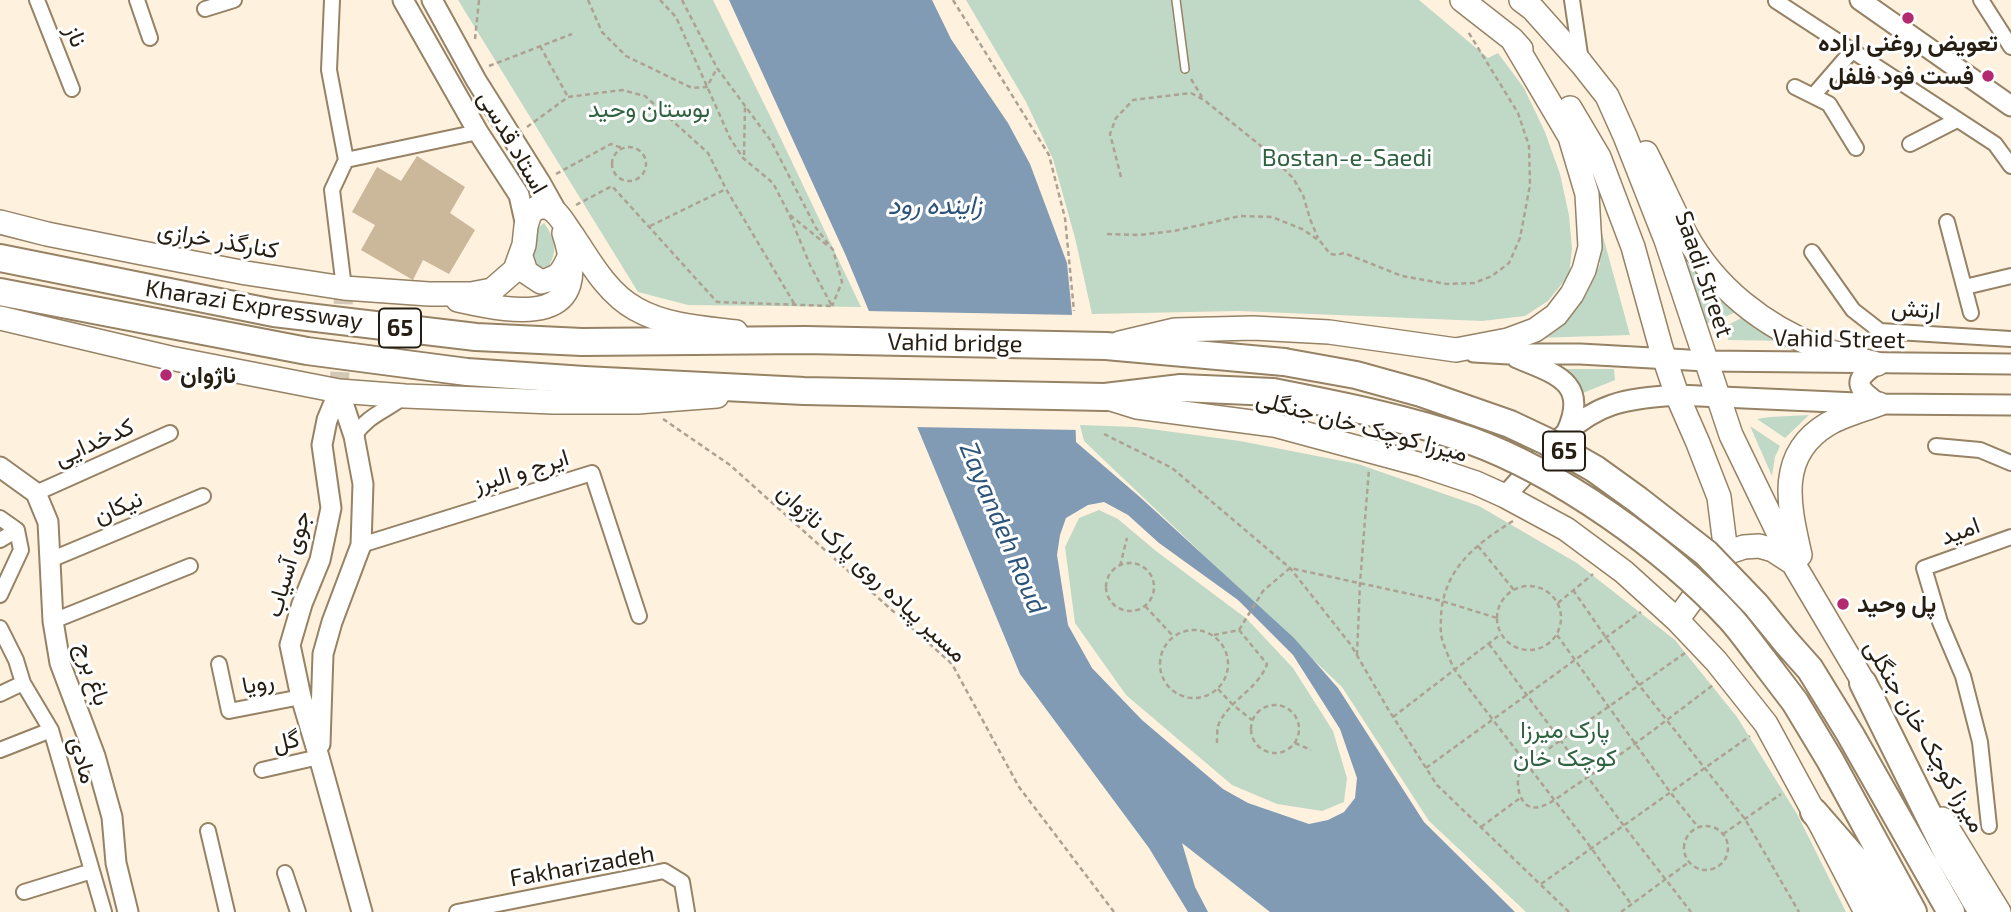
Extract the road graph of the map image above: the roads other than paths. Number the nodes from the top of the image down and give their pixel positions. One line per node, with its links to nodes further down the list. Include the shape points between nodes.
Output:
1 (37, 0): 22 (street, ناز)
2 (137, 0): 15 (street)
3 (234, 0): 13 (street)
4 (332, 0): 30 (street, via 329,70)
5 (403, 0): 27 (main road, استاد قدسی)
6 (432, 0): 32 (main road, استاد قدسی)
7 (1176, 0): 20 (lane)
8 (1521, 0): 19 (main road, Saadi Street)
9 (1572, 0): 19 (street)
10 (1860, 0): 25 (main road)
11 (1981, 0): 17 (street)
12 (1776, 1): 18 (street)
13 (205, 9)
14 (1462, 11): 16 (main road)
15 (150, 38)
16 (1513, 39): 51 (main road, via 1570,137 1587,194 1590,247 1584,270 1556,315 1535,330 1508,340); 54 (main road, via 1574,112 1600,157 1633,247)
17 (2011, 47)
18 (1852, 51): 24 (street); 26 (street)
19 (1581, 63): 23 (main road, Saadi Street)
20 (1185, 69)
21 (1795, 87): 24 (street)
22 (72, 89)
23 (1607, 96): 55 (main road, Saadi Street, via 1666,240); 56 (main road, via 1636,133 1687,237 1735,299 1793,336)
24 (1813, 96): 29 (street, via 1829,104)
25 (2011, 106)
26 (1957, 120): 28 (street); 31 (street, via 1995,144)
27 (478, 132): 30 (street); 35 (main road, استاد قدسی, via 519,195)
28 (1910, 144)
29 (1856, 148)
30 (346, 160): 42 (street, via 332,190)
31 (2010, 161)
32 (558, 215): 35 (main road, via 548,207 538,207); 37 (main road); 49 (main road, via 595,270 636,309 686,326)
33 (0, 222): 42 (main road, کنارگذر خرازی, via 246,273)
34 (1947, 222): 41 (street)
35 (526, 226): 38 (main road, استاد قدسی)
36 (1812, 252): 48 (street, ارتش, via 1853,310 1880,331)
37 (570, 255): 38 (main road, via 562,272 541,282 526,272); 44 (main road, via 565,294 554,305 522,310)
38 (521, 257): 44 (main road, استاد قدسی, via 515,270 492,290)
39 (0, 258): 49 (highway, Kharazi Expressway / 65, via 274,313 476,337 582,342)
40 (2011, 276): 41 (street)
41 (1965, 287): 46 (street)
42 (344, 288): 44 (main road, کنارگذر خرازی)
43 (0, 292): 52 (highway, Kharazi Expressway / 65)
44 (429, 294)
45 (0, 305): 52 (highway, via 279,356)
46 (1971, 313)
47 (0, 318): 58 (main road)
48 (2011, 339)
49 (805, 340): 50 (highway, Vahid bridge / 65)
50 (1106, 346): 51 (main road, via 1175,330 1253,328 1329,332); 116 (highway, 65, bridge, via 1284,362 1356,375 1510,424 1595,469 1706,553 1810,669)
51 (1456, 350): 53 (main road, Vahid Street)
52 (307, 351): 59 (highway, Kharazi Expressway / 65, via 480,373)
53 (1509, 354): 54 (main road, Vahid Street); 66 (main road, via 1570,386 1574,405)
54 (1665, 359): 55 (main road, Vahid Street); 60 (main road)
55 (1706, 361): 56 (main road, Vahid Street); 63 (main road, Saadi Street)
56 (1877, 364): 57 (main road, Vahid Street); 64 (main road, via 1861,375 1859,382)
57 (2011, 364)
58 (339, 391): 61 (main road); 68 (main road, جوی آسیاب); 94 (main road, جوی آسیاب, via 322,445 331,508 320,560 290,645)
59 (804, 391): 61 (main road, via 637,402); 62 (highway, Vahid bridge / 65)
60 (1677, 395): 63 (main road); 66 (main road, via 1610,405); 80 (main road, via 1719,497)
61 (405, 396): 68 (street, via 363,423)
62 (1105, 397): 74 (main road, میرزا کوچک خان جنگلی, via 1137,407 1274,425 1422,465); 115 (highway, 65, bridge, via 1181,388 1273,392 1359,409 1470,441 1531,468 1600,510 1682,572 1763,660 1795,702)
63 (1718, 398): 64 (main road); 82 (main road, Saadi Street)
64 (1879, 404): 65 (main road); 84 (main road, via 1829,423 1811,437 1792,469 1790,513)
65 (2011, 405)
66 (1567, 431): 74 (main road)
67 (170, 433): 72 (street, کدخدایی)
68 (355, 436): 79 (main road, جوی آسیاب, via 363,484)
69 (1936, 446): 70 (street, via 1980,450)
70 (2011, 463)
71 (0, 467): 72 (main road)
72 (36, 493): 81 (main road, باغ برج, via 48,522)
73 (203, 496): 81 (street, نیکان)
74 (1505, 496): 87 (main road, میرزا کوچک خان جنگلی, via 1566,528)
75 (0, 518): 76 (street)
76 (17, 530): 78 (street); 85 (street, via 21,550)
77 (2011, 537): 100 (street, امید, via 1924,568 1963,676 1980,742)
78 (0, 540)
79 (361, 545): 86 (street, ایرج و البرز, via 592,473); 97 (main road, جوی آسیاب, via 323,654)
80 (1726, 553): 82 (main road, via 1759,546); 87 (main road)
81 (50, 560): 88 (main road, باغ برج)
82 (1793, 563): 84 (main road, Saadi Street)
83 (190, 566): 88 (street)
84 (1806, 585): 92 (main road, میرزا کوچک خان جنگلی)
85 (0, 595)
86 (639, 616)
87 (1677, 620): 99 (main road, میرزا کوچک خان جنگلی, via 1766,724)
88 (53, 621): 107 (main road, باغ برج, via 60,663 112,817 116,863)
89 (0, 628): 91 (street, مادی)
90 (219, 664): 94 (street, رویا, via 229,711)
91 (23, 683): 93 (street); 95 (street, مادی)
92 (1863, 683): 117 (highway); 118 (main road, میرزا کوچک خان جنگلی)
93 (0, 694)
94 (300, 698): 97 (main road, جوی آسیاب)
95 (51, 730): 96 (street); 102 (street, مادی)
96 (0, 750)
97 (319, 757): 98 (street, گل); 110 (main road, جوی آسیاب)
98 (262, 770)
99 (1814, 812): 113 (main road, میرزا کوچک خان جنگلی); 114 (highway, via 1868,874)
100 (1989, 826)
101 (208, 831): 108 (street)
102 (92, 871): 104 (street); 106 (street, مادی)
103 (285, 873): 109 (street)
104 (24, 892)
105 (499, 908): 111 (street, Fakharizadeh); 112 (street, Fakharizadeh, via 664,871 682,882)
106 (104, 912)
107 (128, 912)
108 (227, 912)
109 (298, 912)
110 (362, 912)
111 (457, 912)
112 (687, 912)
113 (1866, 912)
114 (1891, 912)
115 (1913, 912)
116 (1951, 912)
117 (1982, 912)
118 (1999, 912)

